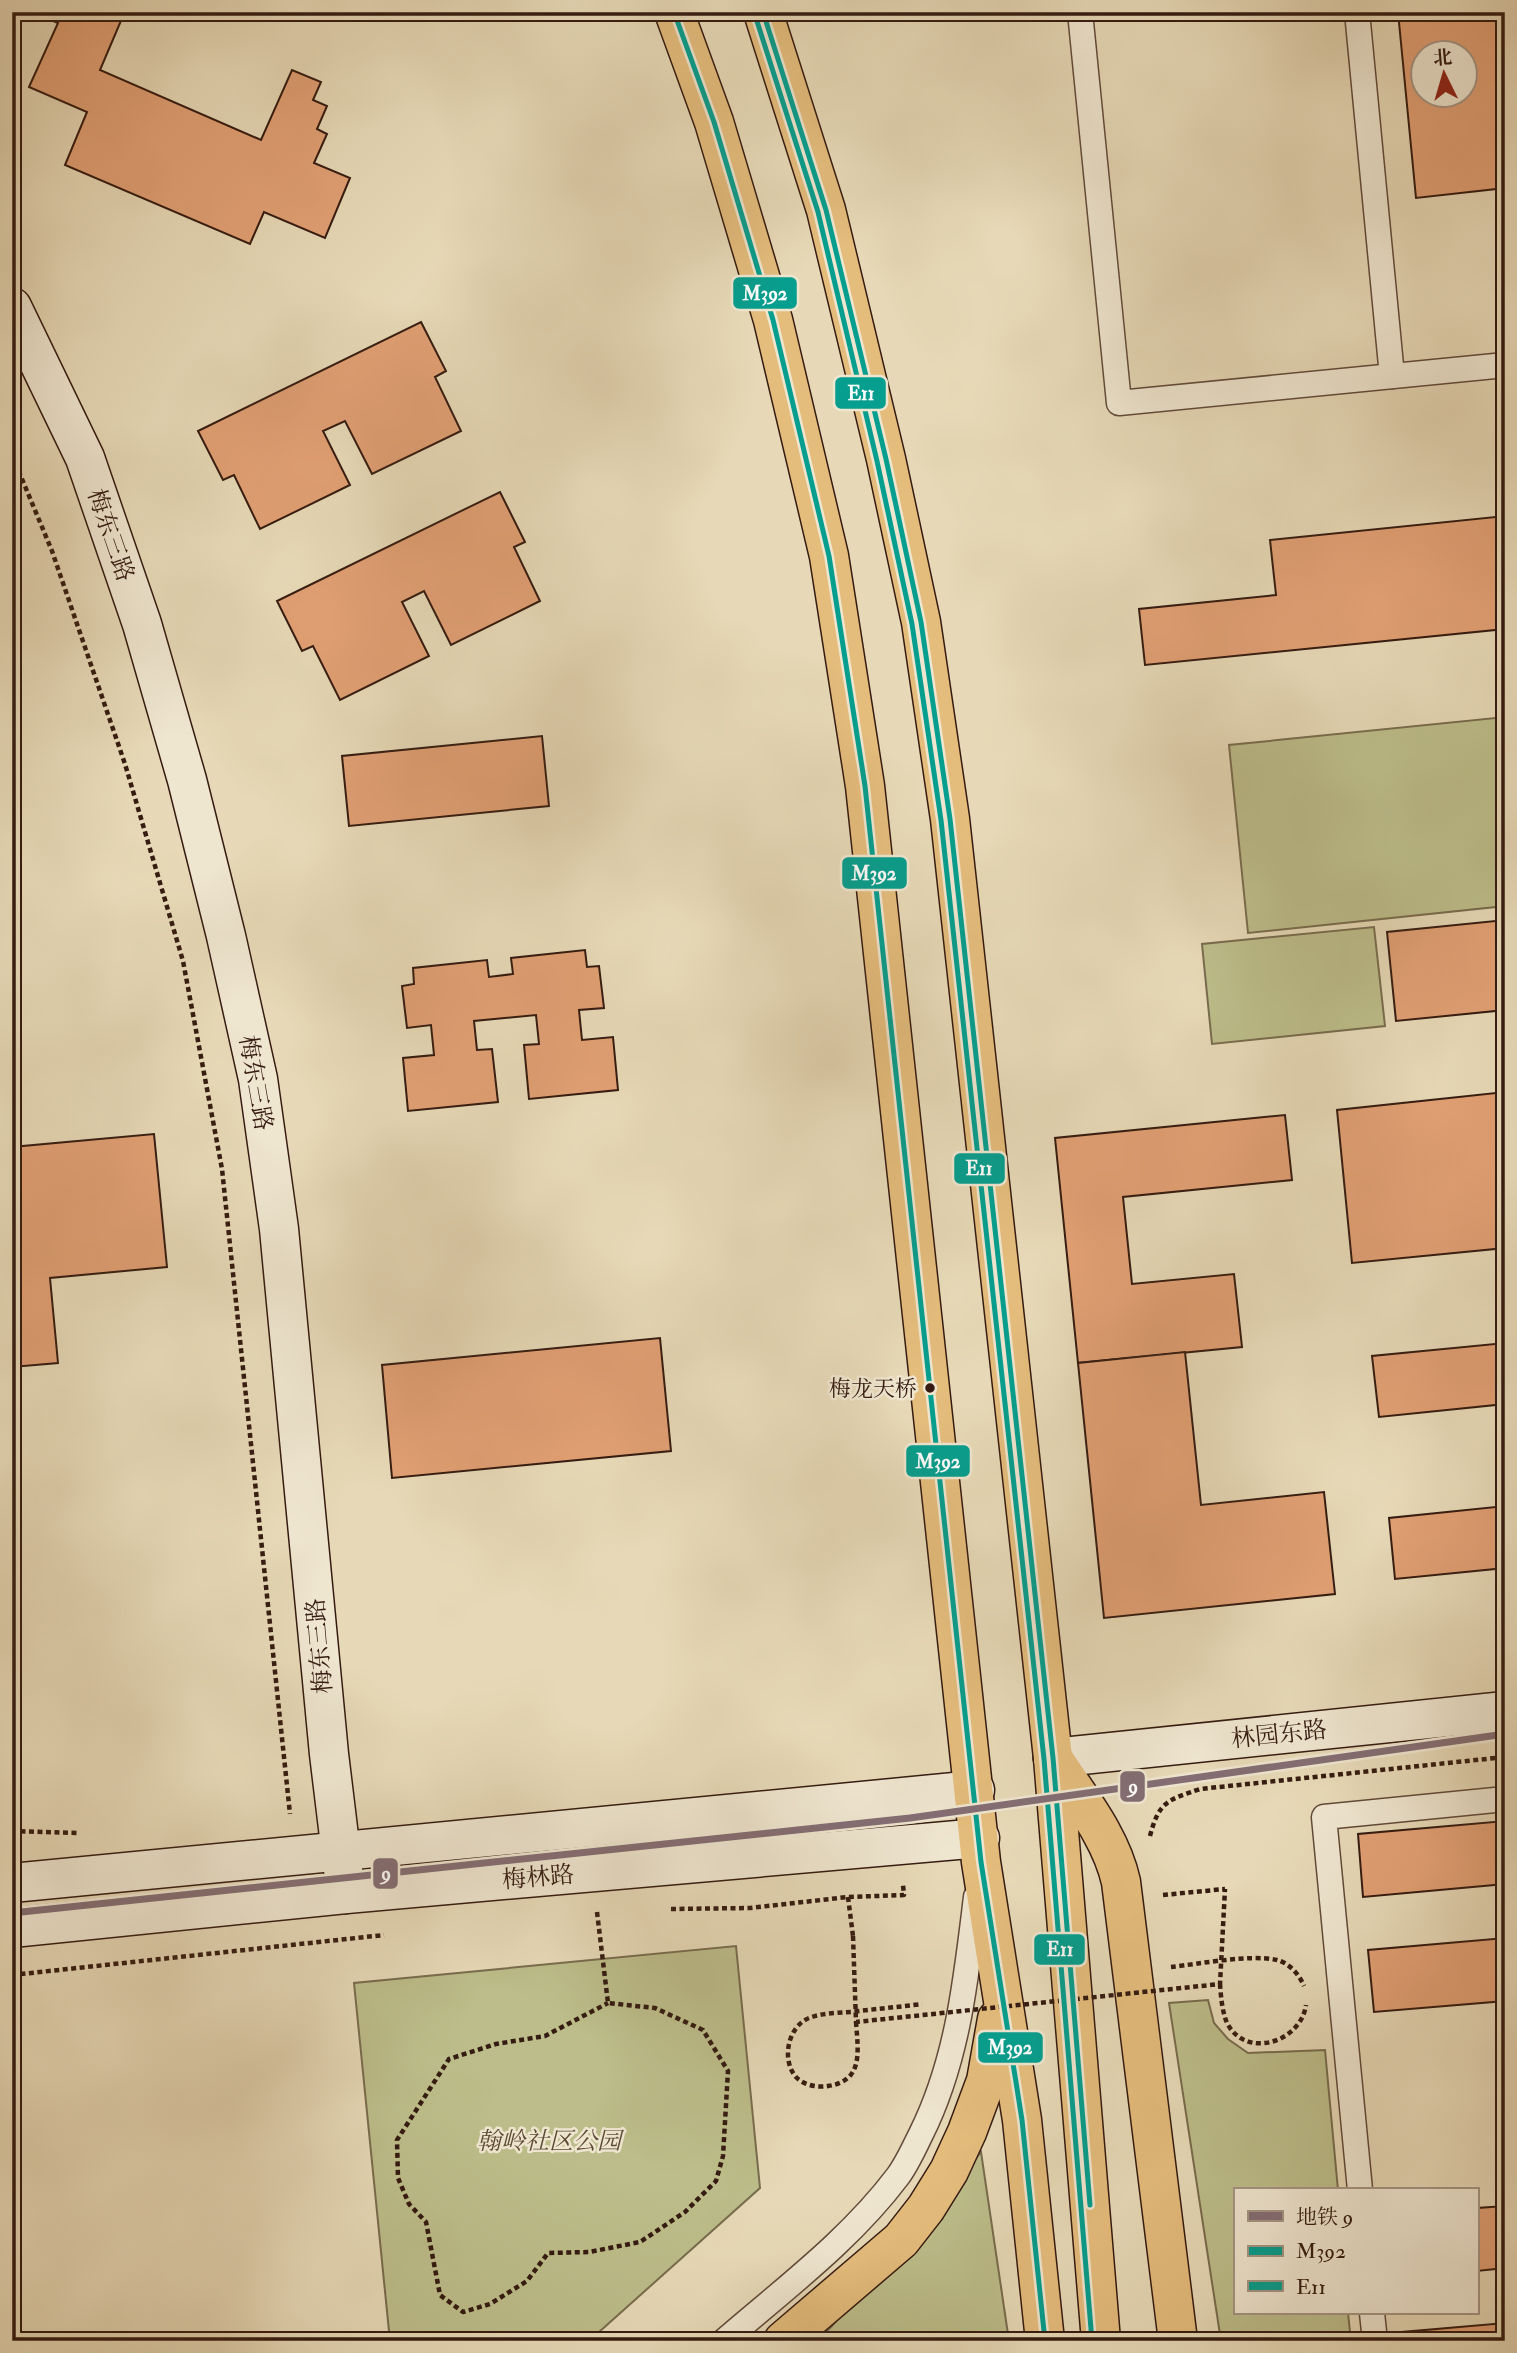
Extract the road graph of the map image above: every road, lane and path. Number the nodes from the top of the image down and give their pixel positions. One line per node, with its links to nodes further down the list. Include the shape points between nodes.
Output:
1 (674, 12): 12 (main road, via 714,122 772,320 829,556 865,786)
2 (763, 12): 11 (main road, via 826,210 921,622 950,819)
3 (1080, 12): 7 (lane, via 1119,403)
4 (1357, 12): 7 (lane)
5 (12, 307): 17 (street, 梅东三路, via 85,458 142,624 187,780 258,1079 279,1229)
6 (1505, 365): 7 (lane)
7 (1392, 376)
8 (12, 454): 14 (path, via 52,551 125,764 183,961 222,1170)
9 (1505, 1711): 11 (street, 林园东路)
10 (1505, 1757): 15 (path, via 1200,1789 1168,1800 1154,1818)
11 (1053, 1758): 43 (main road); 44 (main road, via 1105,1838 1118,1871)
12 (975, 1790): 16 (main road); 17 (street, 梅林路)
13 (1505, 1799): 38 (lane, via 1324,1817)
14 (289, 1814)
15 (1148, 1842)
16 (981, 1850): 19 (street, 梅林路); 32 (main road); 40 (lane, via 955,2042 916,2145 900,2174 844,2237)
17 (341, 1852): 18 (street, 梅林路); 19 (street, 梅东三路)
18 (12, 1883)
19 (346, 1894): 27 (street, 梅林路)
20 (904, 1895): 22 (path)
21 (1155, 1896): 31 (path, bridge, via 1225,1889)
22 (848, 1897): 23 (path, via 750,1908); 37 (path, bridge)
23 (659, 1909)
24 (609, 1911): 25 (path)
25 (597, 1912): 26 (path); 35 (path)
26 (583, 1913)
27 (12, 1928)
28 (393, 1934): 30 (path)
29 (1163, 1968): 33 (path, via 1278,1960 1294,1970)
30 (12, 1975)
31 (1220, 1984): 34 (path, via 1228,2025 1242,2038 1259,2043 1277,2041 1293,2032 1304,2016); 37 (path, bridge)
32 (1002, 1989): 41 (main road, via 986,2081 949,2171 926,2208 901,2240); 42 (main road, via 1022,2120)
33 (1305, 1991)
34 (1307, 1998)
35 (608, 2003): 35 (path, via 655,2008 703,2030 728,2071 723,2155 716,2181 685,2212 640,2242 589,2252 548,2253 527,2281 490,2304 463,2312 440,2295 426,2222 409,2204 398,2178 397,2140 449,2059 496,2044 545,2036)
36 (922, 2004): 37 (path, via 806,2019 792,2034 787,2049 796,2077 822,2087 842,2084 855,2070)
37 (856, 2022)
38 (1360, 2188)
39 (1372, 2314): 45 (lane)
40 (724, 2341)
41 (783, 2341)
42 (1045, 2341)
43 (1101, 2341)
44 (1178, 2341)
45 (1375, 2341)

